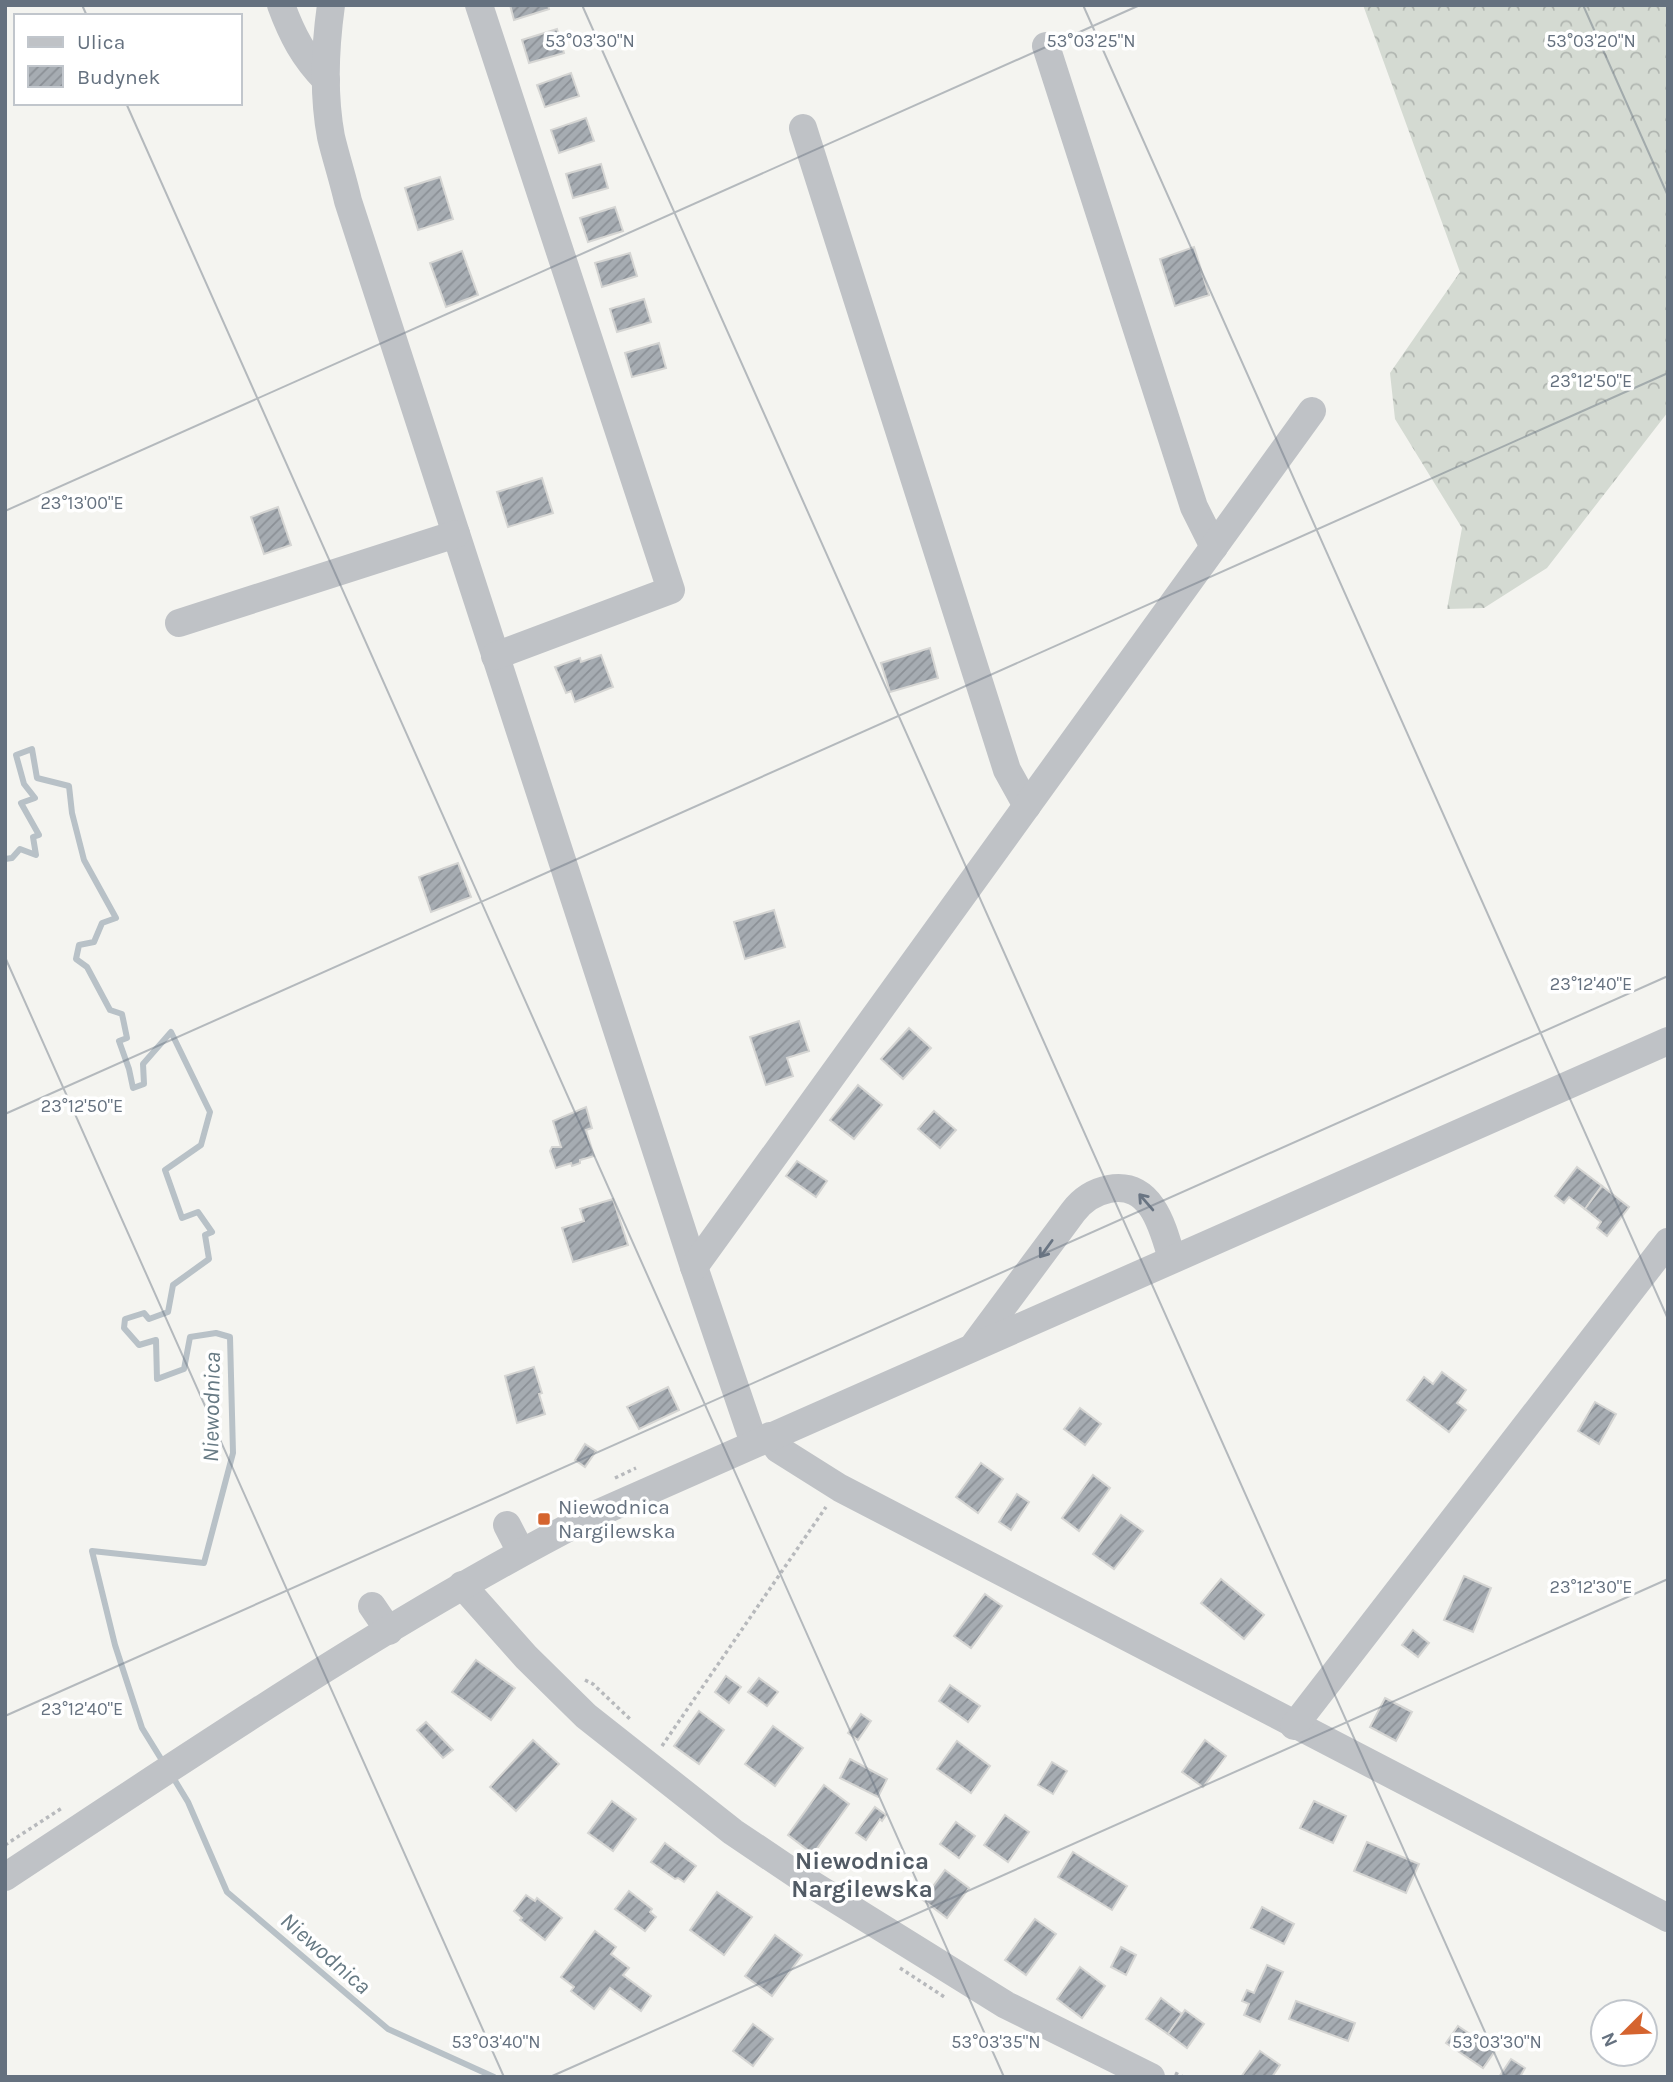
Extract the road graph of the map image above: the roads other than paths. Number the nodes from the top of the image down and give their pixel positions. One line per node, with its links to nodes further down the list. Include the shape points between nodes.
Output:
1 (281, 5): 5 (street, via 307,61)
2 (331, 5): 5 (street)
3 (479, 5): 11 (street, via 671,590)
4 (1046, 46): 9 (street, via 1194,507)
5 (326, 80): 8 (street, via 331,135 348,201)
6 (803, 128): 12 (street, via 1007,770)
7 (1312, 411): 9 (street)
8 (456, 534): 10 (street); 11 (street)
9 (1214, 547): 12 (street)
10 (178, 623)
11 (495, 656): 16 (street)
12 (1027, 807): 16 (street)
13 (1668, 1041): 15 (street)
14 (1668, 1242): 24 (street)
15 (1172, 1259): 17 (street); 17 (street, one-way to 17, via 1163,1225 1139,1193 1122,1187 1089,1196)
16 (694, 1267): 18 (street)
17 (973, 1347): 18 (street)
18 (762, 1439): 20 (street, via 585,1518); 24 (street, via 839,1488)
19 (506, 1525): 20 (street)
20 (521, 1552): 21 (street)
21 (462, 1585): 23 (street); 27 (street, via 586,1716 733,1832 1006,2005)
22 (372, 1606): 23 (street)
23 (389, 1631): 25 (street)
24 (1294, 1726): 26 (street)
25 (5, 1877)
26 (1668, 1918)
27 (1161, 2074)

